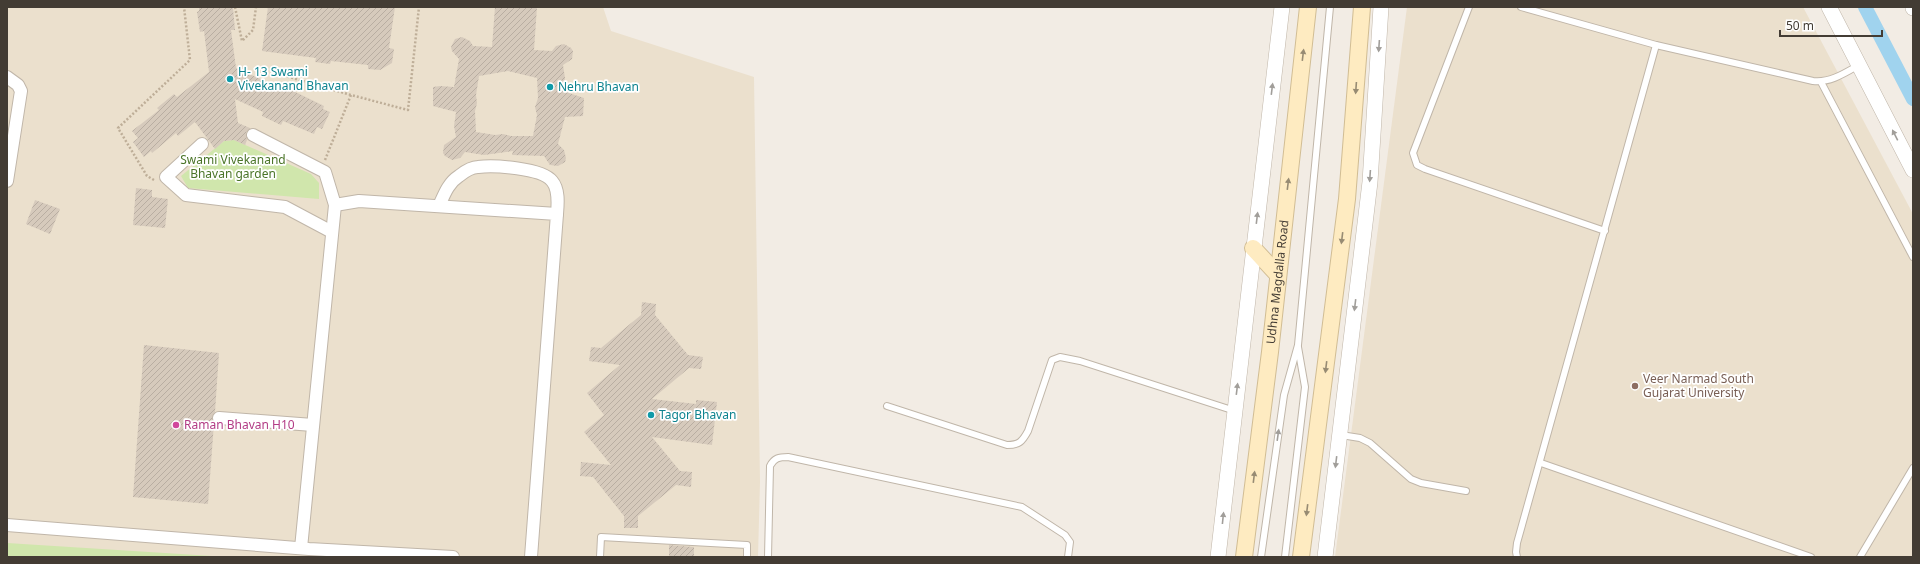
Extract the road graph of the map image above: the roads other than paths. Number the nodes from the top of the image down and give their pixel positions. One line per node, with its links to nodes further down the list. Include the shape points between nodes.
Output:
1 (1282, 7): 22 (street, one-way to 1)
2 (1308, 7): 24 (main road, Udhna Magdalla Road, one-way to 2)
3 (1330, 7): 25 (lane)
4 (1362, 7): 46 (main road, one-way to 46, via 1347,199)
5 (1381, 7): 30 (street, one-way to 30, via 1370,182)
6 (1469, 7): 20 (lane, via 1413,153 1417,165)
7 (1521, 7): 9 (lane)
8 (1829, 7): 10 (street)
9 (1656, 45): 12 (lane); 20 (lane)
10 (1859, 65): 12 (lane); 15 (street, one-way to 10)
11 (7, 77): 16 (street, via 18,85 21,92)
12 (1821, 82): 23 (lane)
13 (253, 135): 17 (street, via 324,172)
14 (202, 144): 21 (street, via 166,177 186,195 285,206)
15 (1913, 170)
16 (7, 181)
17 (335, 205): 18 (street, via 359,201); 21 (street)
18 (439, 206): 19 (street); 19 (street, via 451,183 468,170 478,167 526,169 542,173 552,180 556,188)
19 (558, 214): 37 (street)
20 (1605, 231): 31 (lane)
21 (332, 232): 29 (street)
22 (1253, 248): 24 (main road); 27 (street, one-way to 22)
23 (1913, 257)
24 (1278, 275): 43 (main road, Udhna Magdalla Road, one-way to 24)
25 (1298, 346): 44 (lane, one-way to 25, via 1284,395); 45 (lane, via 1305,387)
26 (887, 406): 27 (lane, via 1007,445 1017,445 1028,431 1052,360 1060,357)
27 (1235, 411): 42 (street, one-way to 27)
28 (219, 418): 29 (street)
29 (313, 425): 35 (street)
30 (1340, 435): 33 (lane, via 1360,438 1370,443 1411,479); 47 (street, one-way to 47)
31 (1541, 463): 48 (lane, via 1517,543); 49 (lane)
32 (1913, 468): 50 (lane)
33 (1466, 491)
34 (7, 525): 35 (street)
35 (301, 548): 36 (street)
36 (453, 557)
37 (531, 557)
38 (600, 557): 39 (lane, via 601,537 748,545)
39 (747, 557)
40 (768, 557): 41 (lane, via 770,466 773,460 788,457 1022,507 1064,535 1070,542)
41 (1068, 557)
42 (1218, 557)
43 (1244, 557)
44 (1261, 557)
45 (1285, 557)
46 (1301, 557)
47 (1325, 557)
48 (1517, 557)
49 (1811, 557)
50 (1860, 557)

